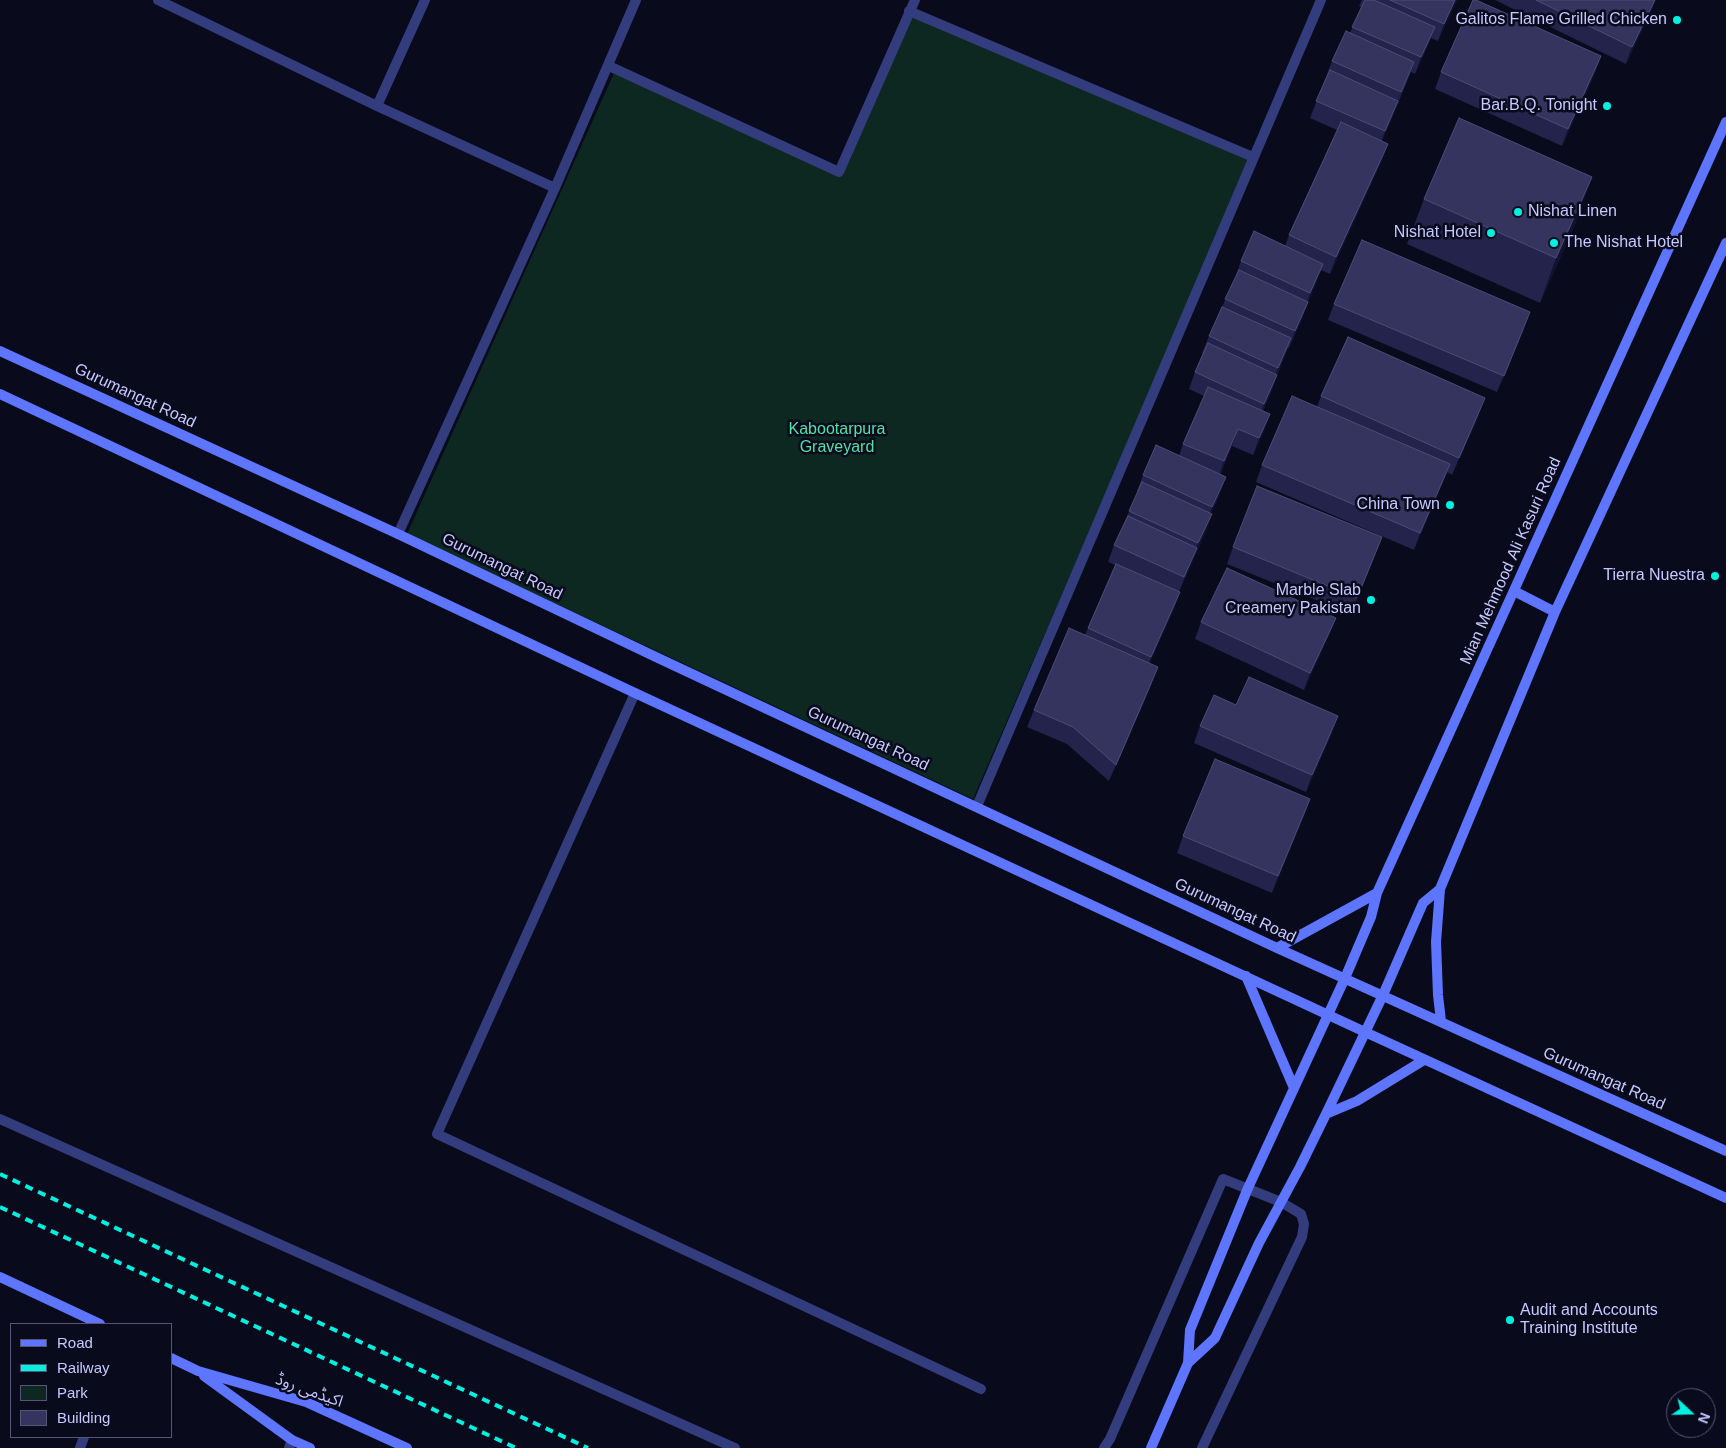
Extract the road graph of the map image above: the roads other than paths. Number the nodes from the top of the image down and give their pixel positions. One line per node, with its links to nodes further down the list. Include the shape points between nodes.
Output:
1 (158, 0): 8 (street)
2 (425, 0): 8 (street)
3 (636, 0): 7 (street)
4 (914, 0): 6 (street)
5 (1321, 0): 10 (street)
6 (910, 11): 7 (street, via 839,172); 10 (street)
7 (609, 66): 11 (street)
8 (376, 106): 11 (street)
9 (1726, 122): 16 (main road, Mian Mehmood Ali Kasuri Road)
10 (1253, 157): 19 (street)
11 (555, 188): 15 (street)
12 (1726, 243): 17 (main road)
13 (0, 351): 15 (main road, Gurumangat Road)
14 (0, 394): 18 (main road)
15 (398, 534): 19 (main road, Gurumangat Road)
16 (1514, 591): 17 (main road); 21 (main road, Mian Mehmood Ali Kasuri Road)
17 (1555, 612): 20 (main road)
18 (635, 693): 23 (main road); 42 (street, via 437,1134)
19 (977, 806): 22 (main road, Gurumangat Road)
20 (1440, 889): 25 (main road, via 1423,903); 27 (main road, via 1436,960)
21 (1377, 893): 22 (main road); 24 (main road, Mian Mehmood Ali Kasuri Road, via 1371,917)
22 (1277, 948): 24 (main road, Gurumangat Road)
23 (1246, 976): 26 (main road); 30 (main road)
24 (1345, 978): 25 (main road, Gurumangat Road); 26 (main road, Mian Mehmood Ali Kasuri Road)
25 (1383, 995): 27 (main road, Gurumangat Road); 28 (main road)
26 (1328, 1015): 28 (main road); 30 (main road, Mian Mehmood Ali Kasuri Road)
27 (1441, 1021): 33 (main road, Gurumangat Road)
28 (1365, 1032): 29 (main road); 31 (main road)
29 (1424, 1060): 31 (main road, via 1357,1102); 35 (main road)
30 (1294, 1088): 34 (main road, Mian Mehmood Ali Kasuri Road)
31 (1326, 1114): 36 (main road)
32 (0, 1119): 46 (street)
33 (1726, 1151)
34 (1248, 1188): 36 (street); 40 (main road, Mian Mehmood Ali Kasuri Road, via 1190,1330); 47 (street, via 1223,1179)
35 (1726, 1198)
36 (1281, 1202): 40 (main road, via 1215,1338); 49 (street, via 1301,1214 1304,1224 1302,1237)
37 (0, 1277): 38 (main road)
38 (98, 1323)
39 (172, 1358): 41 (main road, اکیڈمی روڈ)
40 (1188, 1363): 48 (main road)
41 (198, 1371): 43 (main road, اکیڈمی روڈ); 45 (main road, اکیڈمی روڈ, via 306,1402)
42 (981, 1388)
43 (291, 1444): 44 (main road, اکیڈمی روڈ)
44 (310, 1448)
45 (407, 1448)
46 (735, 1448)
47 (1104, 1448)
48 (1151, 1448)
49 (1202, 1448)

